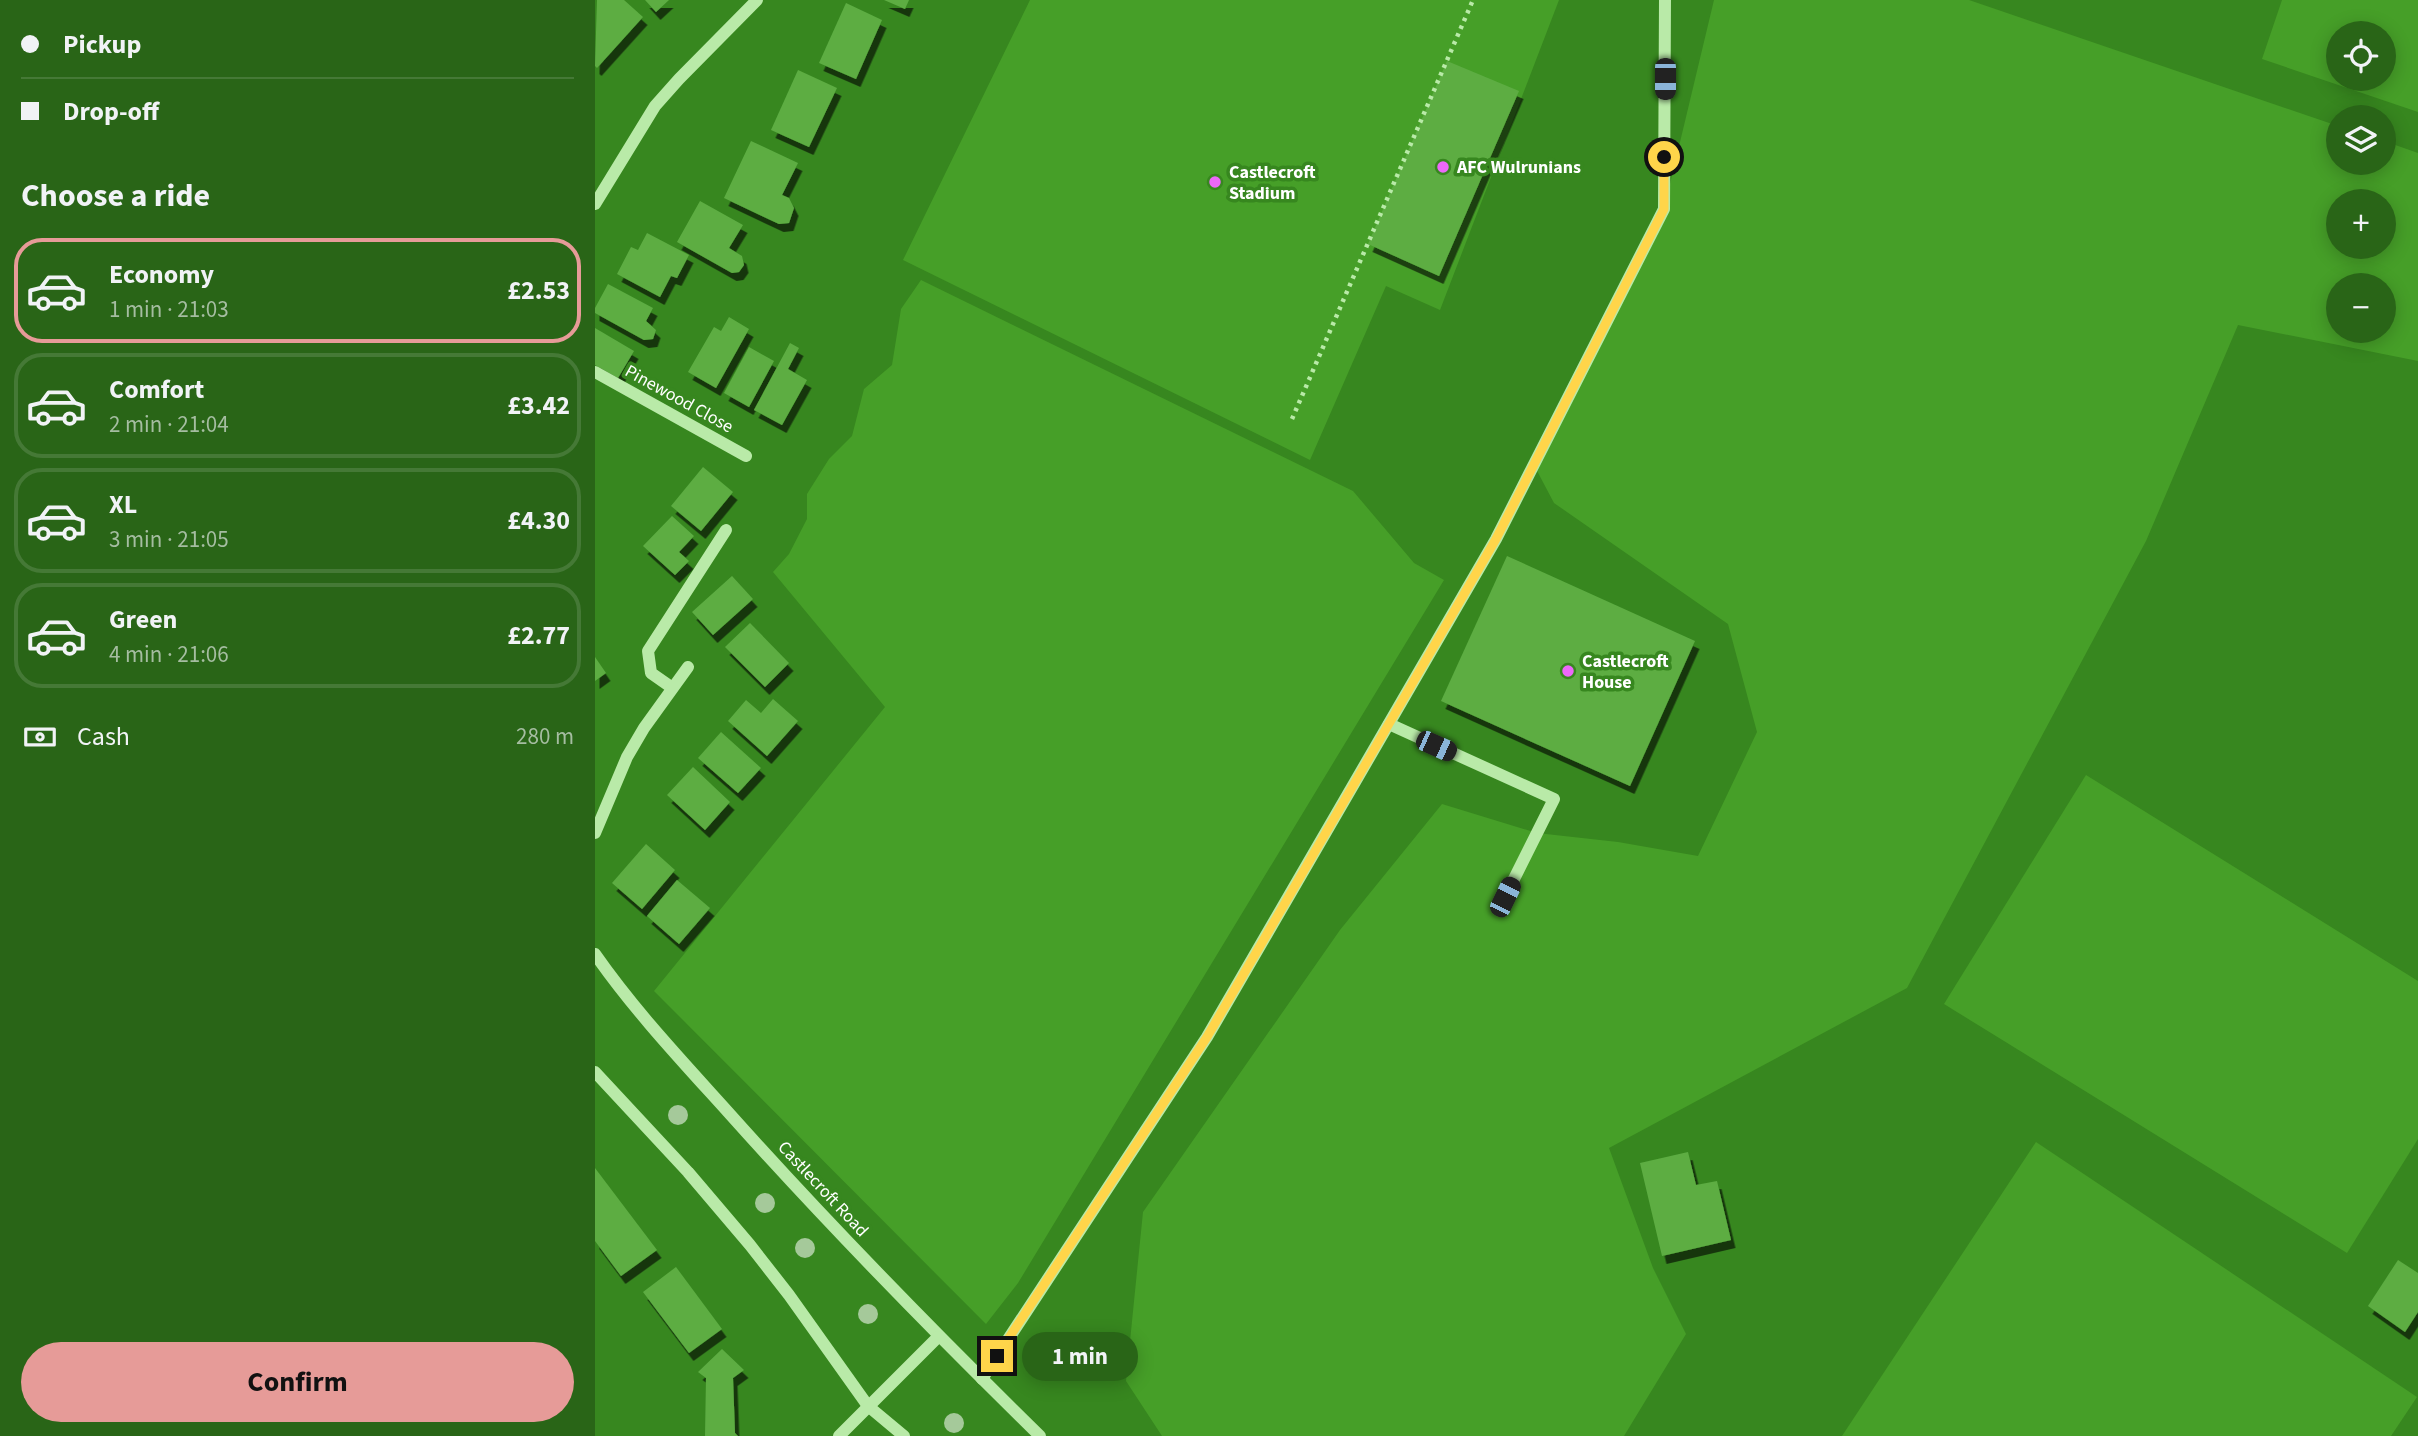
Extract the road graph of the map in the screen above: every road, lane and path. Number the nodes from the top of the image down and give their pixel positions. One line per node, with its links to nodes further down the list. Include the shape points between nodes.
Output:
1 (757, 0): 4 (street, via 655,106)
2 (1473, 0): 6 (path)
3 (1665, 0): 11 (street, via 1664,209 1496,539)
4 (595, 204)
5 (595, 372): 7 (street, Pinewood Close)
6 (1292, 419)
7 (746, 456)
8 (726, 530): 10 (street, via 648,651 651,673)
9 (688, 667): 10 (street)
10 (671, 687): 12 (street, via 627,757)
11 (1389, 724): 13 (street, via 1553,799); 17 (street, via 1207,1037)
12 (595, 833)
13 (1505, 897)
14 (595, 954): 16 (street, Castlecroft Road, via 770,1159)
15 (595, 1072): 18 (street, via 750,1245)
16 (939, 1337): 17 (street, Castlecroft Road); 18 (street)
17 (982, 1379): 21 (street, Castlecroft Road)
18 (868, 1406): 19 (street); 20 (street)
19 (839, 1436)
20 (904, 1436)
21 (1040, 1436)

